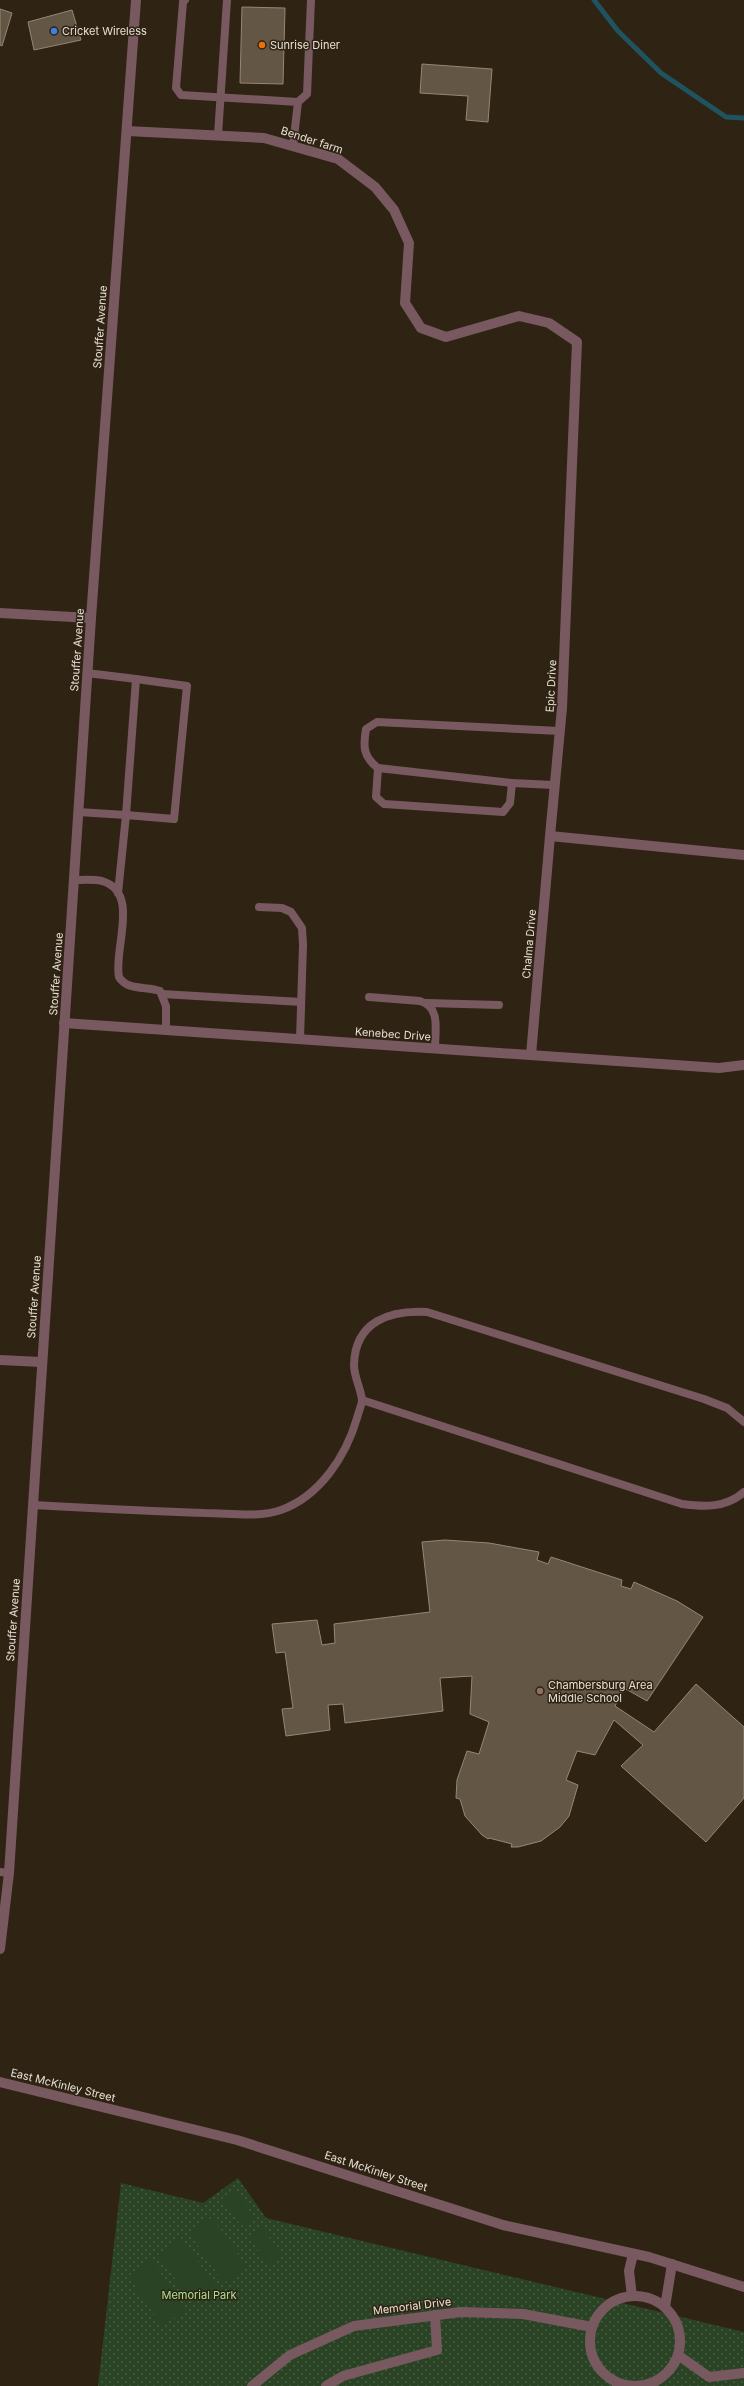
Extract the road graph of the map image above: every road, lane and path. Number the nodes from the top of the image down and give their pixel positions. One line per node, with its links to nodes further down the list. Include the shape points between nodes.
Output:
1 (136, 0): 7 (street, Stouffer Avenue)
2 (185, 0): 5 (lane, via 176,88 181,94)
3 (227, 0): 5 (lane)
4 (311, 0): 6 (lane, via 306,94)
5 (220, 98): 6 (lane); 8 (lane)
6 (298, 102): 9 (lane)
7 (127, 131): 8 (street, Bender farm); 12 (street, Stouffer Avenue)
8 (218, 135): 9 (street, Bender farm, via 264,138)
9 (293, 146): 10 (street, Bender farm, via 338,159 375,187 394,210 409,243 405,303 421,328 446,337 519,316 549,323)
10 (577, 342): 15 (street, Epic Drive, via 576,414)
11 (0, 613): 12 (street)
12 (91, 618): 13 (street, Stouffer Avenue)
13 (88, 673): 14 (lane); 19 (street, Stouffer Avenue)
14 (136, 679): 20 (lane); 20 (lane, via 187,686 174,819)
15 (560, 731): 16 (lane, via 377,722 366,729 364,751); 18 (street, Epic Drive)
16 (378, 768): 17 (lane); 17 (lane, via 376,797 384,804 391,805 504,812 510,803)
17 (512, 783): 18 (lane)
18 (554, 785): 21 (street, Epic Drive)
19 (78, 812): 20 (lane); 23 (street, Stouffer Avenue)
20 (126, 815): 24 (lane)
21 (550, 836): 22 (street); 35 (street, Chalma Drive)
22 (744, 855)
23 (74, 880): 24 (lane, via 102,882); 31 (street, Stouffer Avenue)
24 (118, 893): 26 (lane, via 122,899 123,918 119,978 128,986 153,989)
25 (259, 907): 28 (lane, via 282,908 291,912 302,928 304,945)
26 (162, 994): 28 (lane); 32 (lane, via 166,1006)
27 (369, 997): 29 (lane)
28 (301, 1002): 33 (lane)
29 (427, 1003): 30 (lane); 34 (lane, via 433,1009 435,1020)
30 (498, 1005)
31 (64, 1023): 32 (street, Kenebec Drive); 38 (street, Stouffer Avenue)
32 (166, 1030): 33 (street, Kenebec Drive)
33 (300, 1039): 34 (street, Kenebec Drive)
34 (435, 1049): 35 (street, Kenebec Drive)
35 (531, 1055): 36 (street, Kenebec Drive, via 719,1068)
36 (744, 1065)
37 (0, 1360): 38 (street)
38 (41, 1362): 42 (street, Stouffer Avenue)
39 (362, 1400): 40 (lane, via 354,1364 359,1344 367,1329 386,1315 405,1311 434,1314 704,1399 727,1408); 41 (lane, via 682,1504 709,1507 736,1500); 42 (lane, via 352,1434 339,1460 322,1482 301,1500 280,1510 258,1514 128,1511)
40 (744, 1422)
41 (744, 1492)
42 (33, 1505): 43 (street, Stouffer Avenue)
43 (5, 1872): 44 (street, Stouffer Avenue)
44 (0, 1949)
45 (0, 2082): 46 (street, East McKinley Street, via 237,2140 503,2225)
46 (633, 2254): 47 (street, East McKinley Street); 49 (street, via 629,2271)
47 (672, 2264): 48 (street, East McKinley Street); 50 (street)
48 (744, 2287)
49 (632, 2296): 50 (street, via 650,2298); 52 (street, via 615,2300 601,2311)
50 (665, 2307): 53 (street, via 676,2320 680,2338)
51 (435, 2315): 52 (street, Memorial Drive, via 460,2312 523,2314); 55 (street, Memorial Drive, via 354,2326 290,2355); 56 (street, via 436,2350 343,2376)
52 (592, 2327): 57 (street, via 590,2344 594,2361 605,2375 621,2384)
53 (678, 2355): 54 (street, via 709,2377); 57 (street, via 669,2370 660,2378)
54 (744, 2373)
55 (252, 2386)
56 (326, 2386)
57 (638, 2386)

